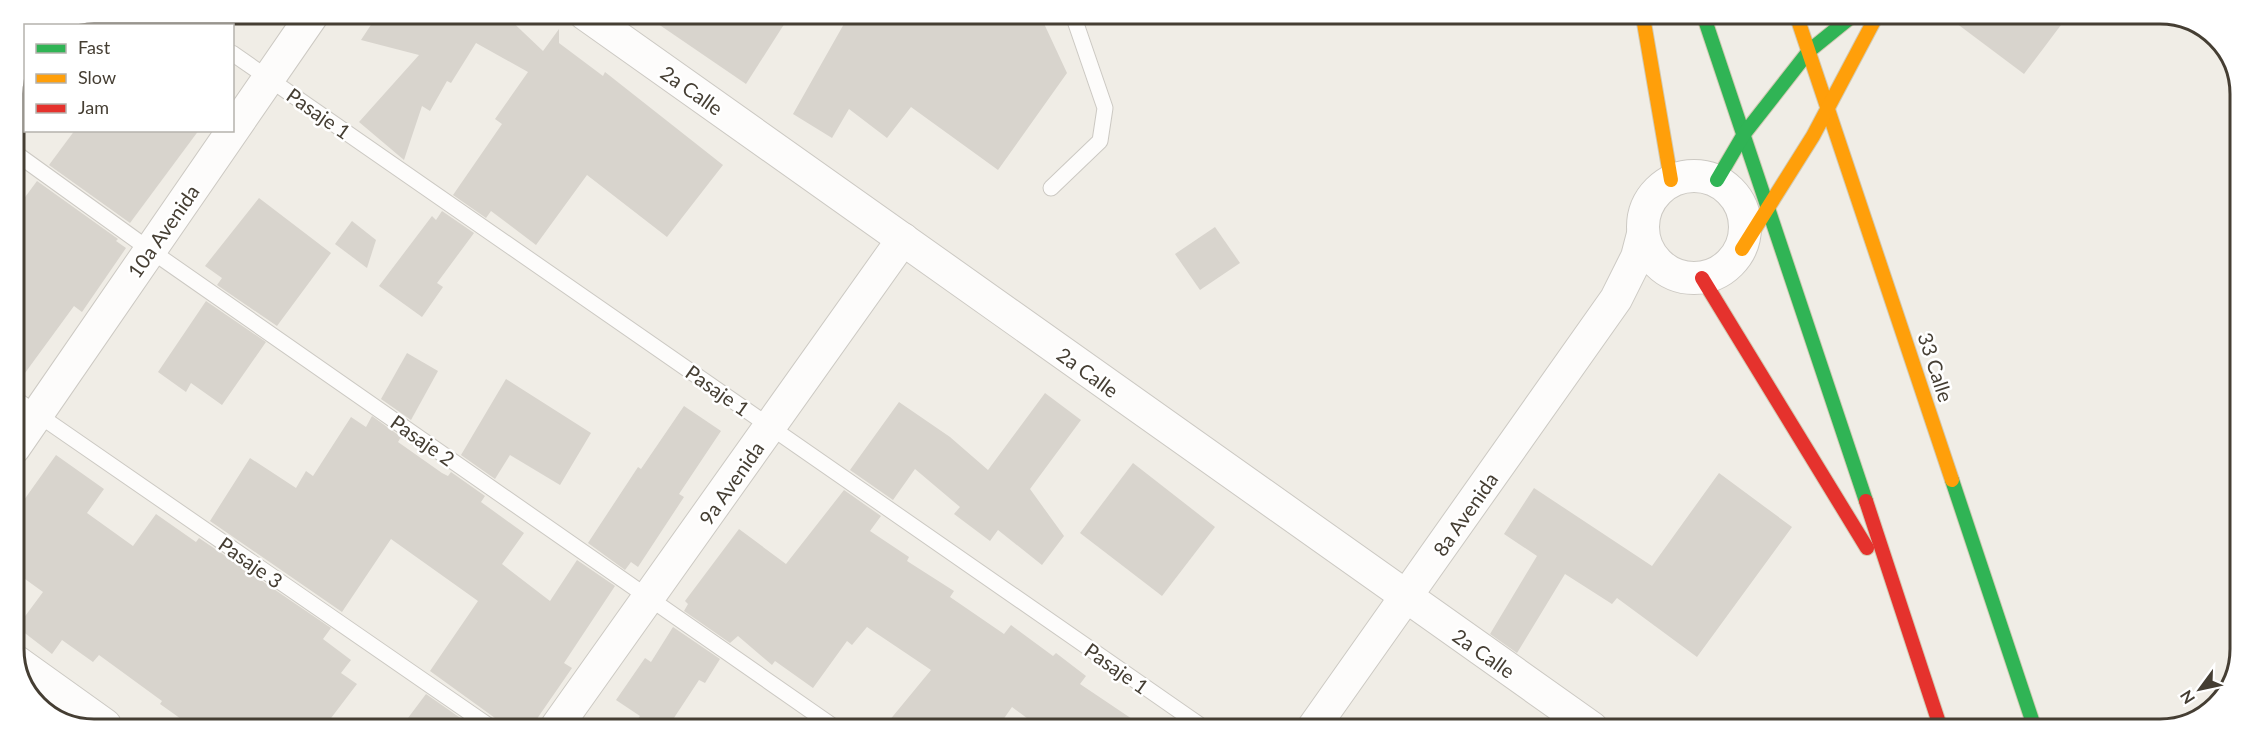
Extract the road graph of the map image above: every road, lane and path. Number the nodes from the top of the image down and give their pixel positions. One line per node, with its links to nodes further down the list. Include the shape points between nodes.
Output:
1 (306, 24): 11 (street, 10a Avenida)
2 (599, 24): 22 (street, 2a Calle)
3 (1076, 24): 19 (lane, via 1105,108 1100,141)
4 (1643, 24): 17 (main road)
5 (1706, 24): 15 (main road)
6 (1799, 24): 9 (main road, 33 Calle)
7 (1842, 24): 9 (main road)
8 (1872, 24): 12 (main road)
9 (1809, 51): 12 (main road, 33 Calle); 15 (main road)
10 (234, 54): 11 (lane, Pasaje 1)
11 (269, 78): 13 (street, 10a Avenida); 28 (lane, Pasaje 1)
12 (1830, 109): 20 (main road); 41 (main road, 33 Calle)
13 (234, 129)
14 (232, 132): 24 (street, 10a Avenida)
15 (1744, 134): 18 (main road); 20 (main road)
16 (24, 159): 24 (lane, Pasaje 2)
17 (1671, 180): 18 (street, via 1686,175); 21 (street, 8a Avenida, via 1649,202)
18 (1717, 180): 23 (street, via 1730,189 1746,217)
19 (1051, 188)
20 (1770, 209): 23 (main road); 29 (main road)
21 (1643, 234): 25 (street, via 1657,262 1670,272); 26 (street, 8a Avenida, via 1637,257)
22 (903, 239): 28 (street, 9a Avenida); 31 (street, 2a Calle)
23 (1742, 249): 25 (street, via 1718,273)
24 (150, 250): 27 (street, 10a Avenida); 30 (lane, Pasaje 2)
25 (1694, 278): 26 (street, via 1653,284); 29 (main road)
26 (1616, 299): 31 (street, 8a Avenida)
27 (25, 406): 34 (lane, Pasaje 3)
28 (771, 427): 30 (street, 9a Avenida); 37 (lane, Pasaje 1)
29 (1895, 593): 40 (main road)
30 (650, 598): 35 (street, 9a Avenida); 36 (lane, Pasaje 2)
31 (1405, 598): 38 (street, 8a Avenida); 39 (street, 2a Calle)
32 (27, 670): 33 (street)
33 (97, 719)
34 (479, 719)
35 (562, 719)
36 (823, 719)
37 (1191, 719)
38 (1319, 719)
39 (1579, 719)
40 (1938, 719)
41 (2032, 719)

